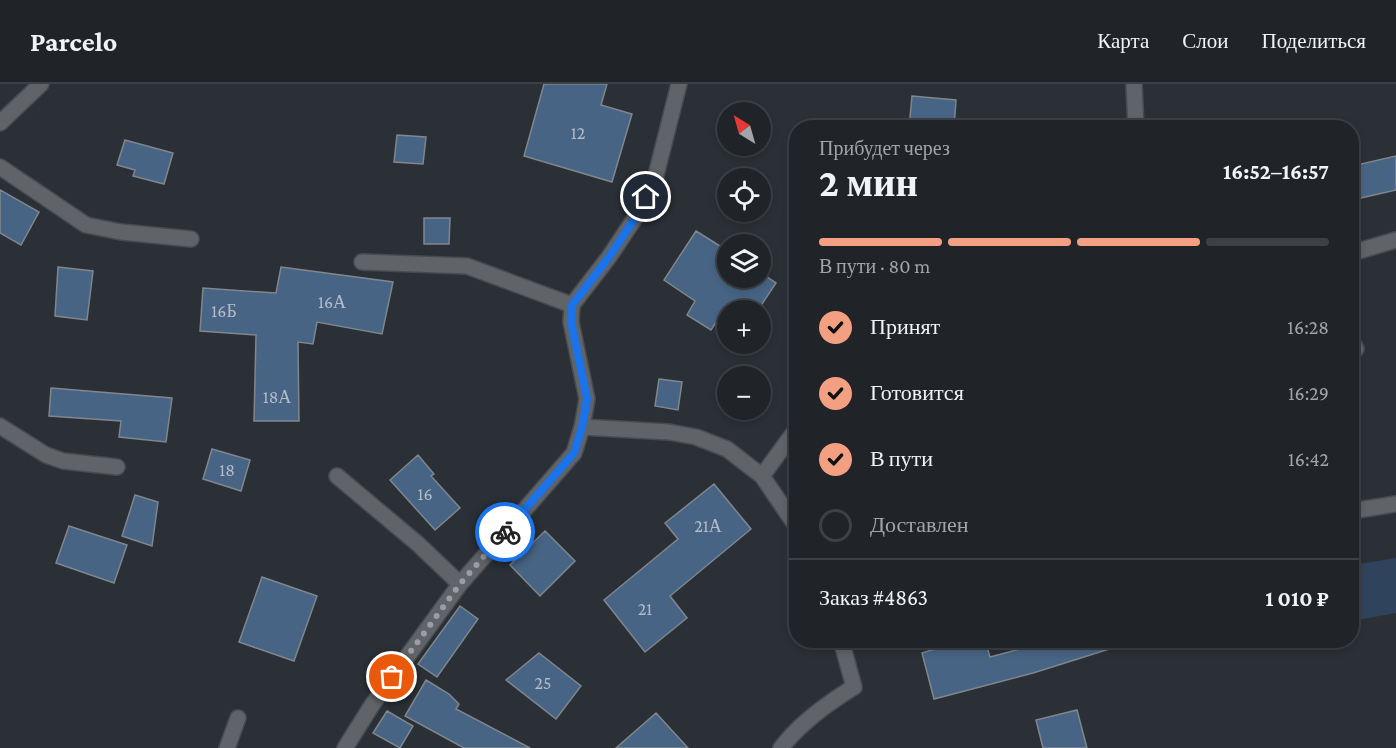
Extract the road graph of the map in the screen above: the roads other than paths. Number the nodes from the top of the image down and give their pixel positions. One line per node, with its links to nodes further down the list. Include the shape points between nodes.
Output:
1 (41, 84): 5 (street)
2 (679, 84): 11 (street, via 655,179 637,215)
3 (1134, 84): 4 (street)
4 (1136, 120)
5 (0, 123)
6 (0, 167): 7 (street, via 86,225)
7 (191, 239)
8 (1396, 240): 9 (street)
9 (1359, 251)
10 (362, 262): 11 (street, via 467,266)
11 (572, 305): 13 (street, via 571,322 587,399)
12 (0, 426): 15 (street, via 46,455)
13 (582, 427): 17 (street, via 641,429 696,437 727,449); 21 (street, via 574,453)
14 (789, 439): 17 (street)
15 (117, 467)
16 (337, 476): 21 (street)
17 (762, 476): 20 (street)
18 (1396, 504): 19 (street)
19 (1359, 510)
20 (789, 516)
21 (460, 584): 25 (street)
22 (843, 648): 26 (street, via 854,687 831,702)
23 (238, 718): 24 (street)
24 (227, 748)
25 (345, 748)
26 (781, 748)

